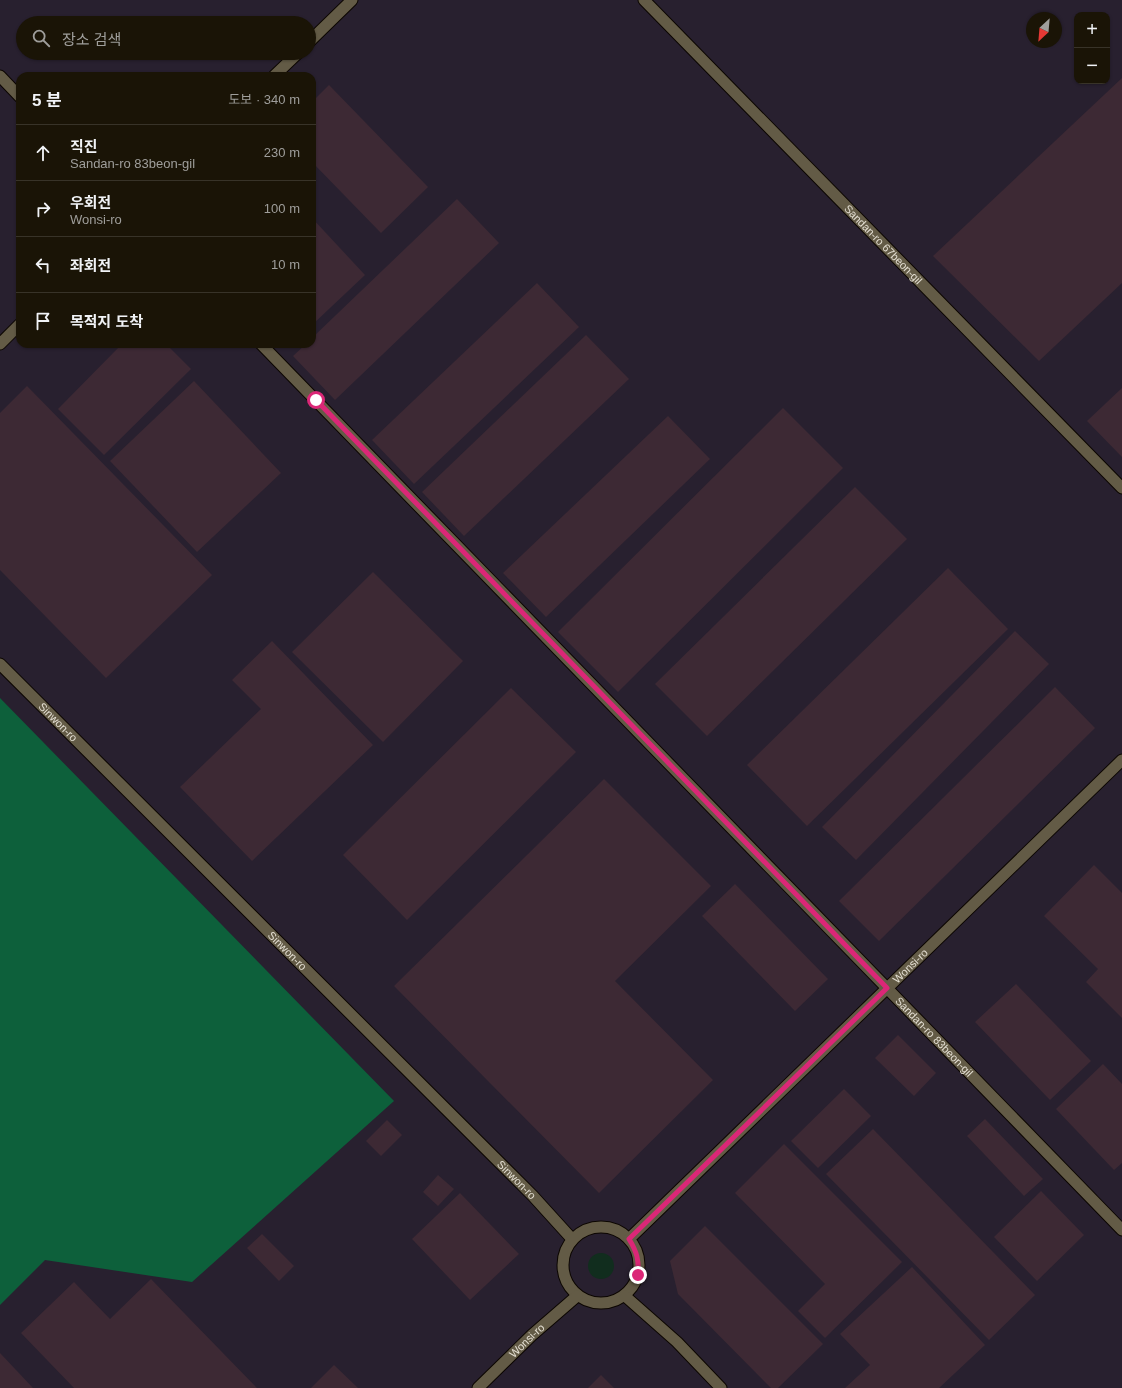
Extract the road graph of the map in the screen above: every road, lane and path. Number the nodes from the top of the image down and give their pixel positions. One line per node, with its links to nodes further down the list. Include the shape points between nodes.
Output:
1 (352, 0): 3 (street)
2 (644, 0): 11 (street, Sandan-ro 67beon-gil)
3 (316, 35)
4 (291, 60): 5 (street)
5 (278, 72)
6 (0, 76): 7 (street)
7 (16, 93)
8 (16, 328): 9 (street)
9 (0, 344)
10 (265, 348): 14 (street, Sandan-ro 83beon-gil)
11 (1122, 488)
12 (0, 664): 16 (street, Sinwon-ro, via 533,1196)
13 (1122, 760): 14 (street, Wonsi-ro)
14 (887, 988): 15 (street, Sandan-ro 83beon-gil); 17 (street, Wonsi-ro)
15 (1122, 1230)
16 (572, 1239): 17 (street, via 582,1231 594,1227 607,1227); 18 (street, via 565,1250 562,1262 563,1275 568,1287)
17 (629, 1239): 19 (street, via 636,1250 639,1269 633,1287)
18 (577, 1296): 19 (street, via 588,1302 601,1304 614,1302); 20 (street, Wonsi-ro, via 532,1335)
19 (624, 1296): 21 (street, via 677,1342)
20 (478, 1388)
21 (721, 1388)

